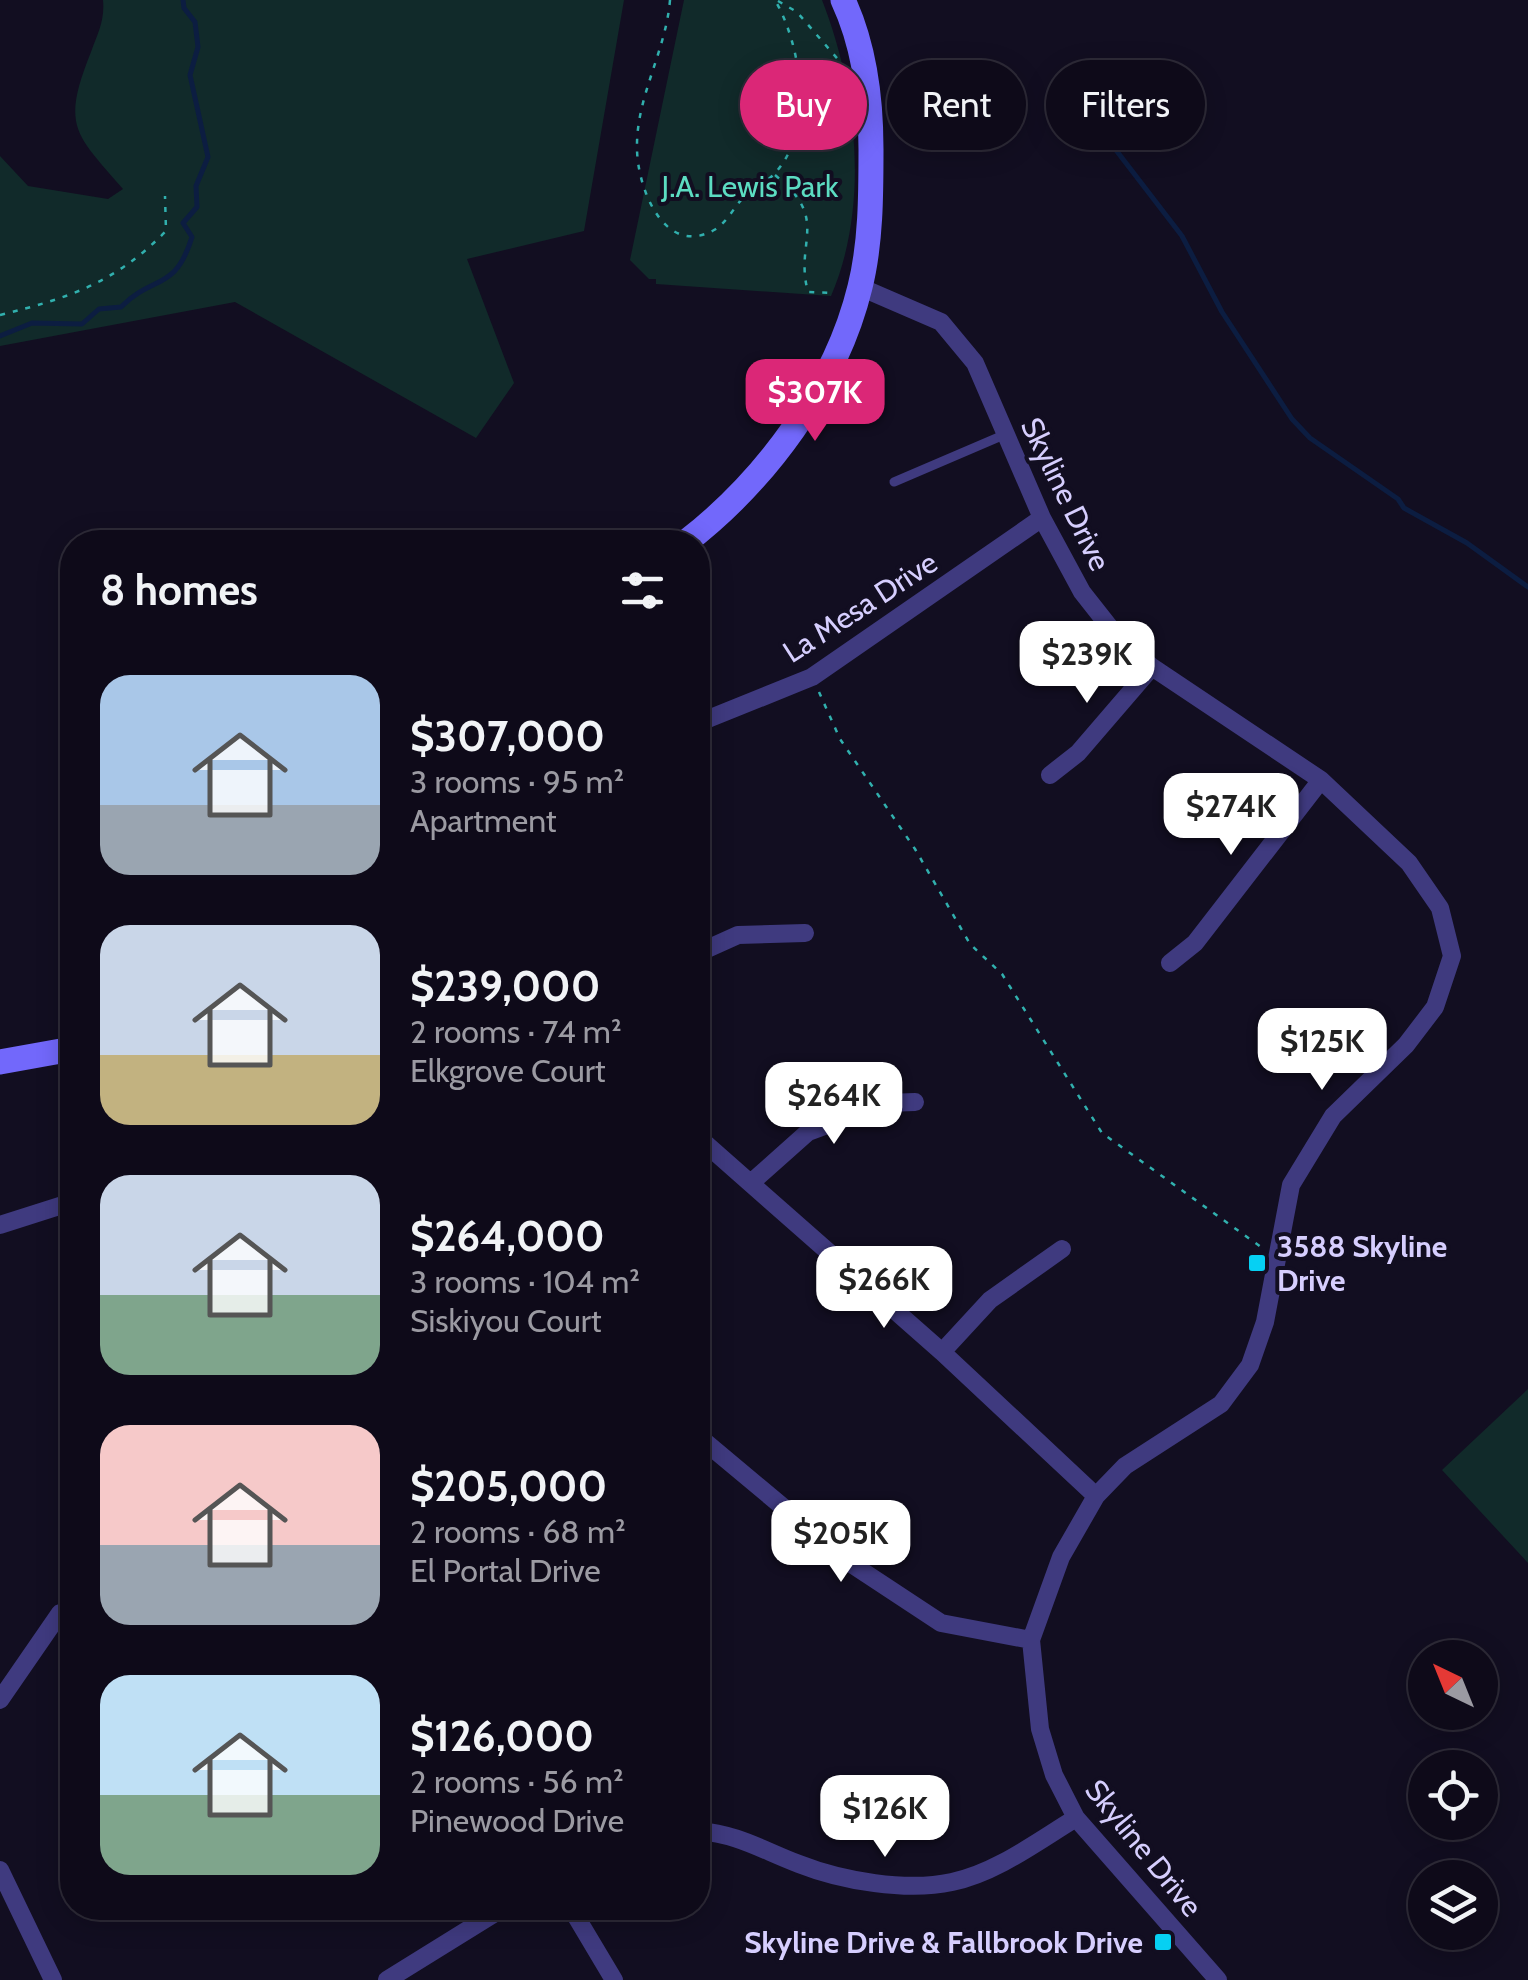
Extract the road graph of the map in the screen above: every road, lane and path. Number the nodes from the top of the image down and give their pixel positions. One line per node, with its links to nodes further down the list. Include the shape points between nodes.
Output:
1 (670, 0): 7 (path, via 637,147 660,222 679,234 715,230)
2 (776, 0): 4 (path, via 797,12); 7 (path, via 797,53 800,94 793,133)
3 (843, 0): 5 (main road)
4 (836, 60)
5 (862, 60)
6 (867, 82): 9 (main road, via 872,197)
7 (774, 174): 9 (path, via 806,210 808,292)
8 (165, 196): 10 (path, via 166,231 144,254 69,298)
9 (860, 286): 11 (street, Skyline Drive, via 941,322 976,363); 14 (main road, via 840,340 788,435)
10 (0, 315)
11 (1006, 434): 12 (lane); 13 (street, Skyline Drive)
12 (894, 482)
13 (1042, 518): 15 (street, Skyline Drive, via 1082,592 1119,639); 16 (street, La Mesa Drive)
14 (702, 530)
15 (1152, 667): 18 (street); 19 (street, Skyline Drive)
16 (812, 677): 17 (street, La Mesa Drive); 31 (path, via 840,739 970,944 1002,974 1102,1133)
17 (710, 717)
18 (1050, 776)
19 (1320, 780): 22 (street, via 1195,943); 31 (street, Skyline Drive, via 1409,863 1440,908 1452,956 1435,1008 1333,1116 1291,1185)
20 (805, 933): 21 (street, via 738,935)
21 (710, 947)
22 (1170, 963)
23 (60, 1051): 24 (main road)
24 (0, 1062)
25 (915, 1102): 27 (street, via 886,1103 808,1132)
26 (710, 1147): 27 (street)
27 (753, 1182): 32 (street)
28 (60, 1206): 29 (street)
29 (0, 1225)
30 (1062, 1250): 32 (street, via 990,1300)
31 (1276, 1257): 34 (street, Skyline Drive, via 1250,1364 1221,1404 1124,1466)
32 (942, 1352): 34 (street)
33 (710, 1450): 36 (street, via 850,1563 941,1623)
34 (1096, 1496): 36 (street, Skyline Drive, via 1061,1557)
35 (60, 1614): 37 (street)
36 (1031, 1640): 38 (street, Skyline Drive, via 1040,1729)
37 (0, 1700)
38 (1076, 1818): 39 (street, via 952,1882 877,1884 803,1866 730,1833); 43 (street, Skyline Drive)
39 (710, 1831)
40 (0, 1870): 44 (street)
41 (484, 1920): 45 (street)
42 (578, 1920): 46 (street)
43 (1212, 1973): 47 (street)
44 (53, 1980)
45 (387, 1980)
46 (614, 1980)
47 (1191, 1980)

